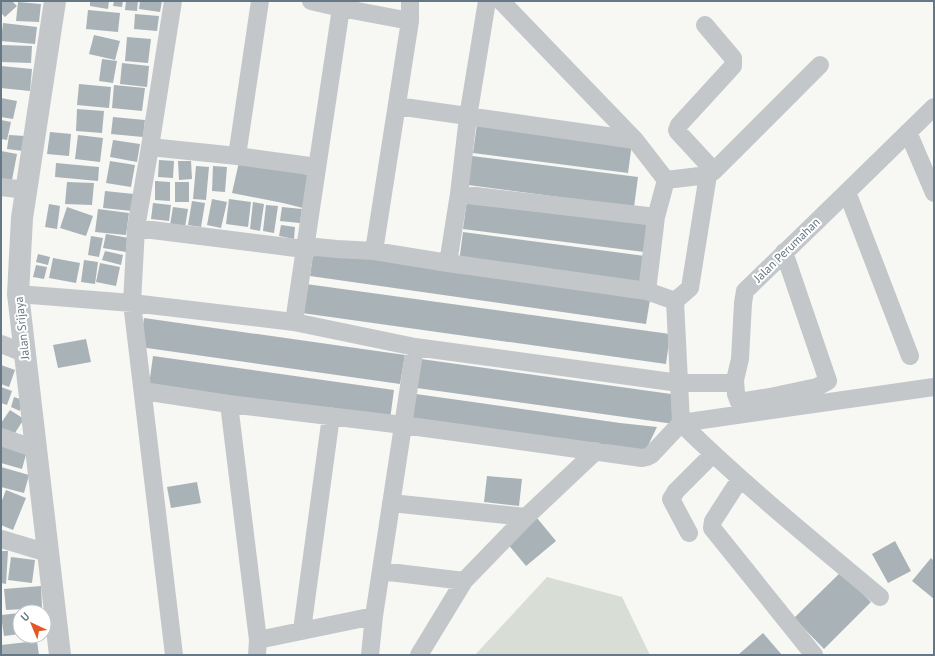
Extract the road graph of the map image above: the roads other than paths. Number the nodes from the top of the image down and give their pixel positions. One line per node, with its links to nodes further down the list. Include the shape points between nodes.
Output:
1 (55, 1): 23 (street, Jalan Srijaya)
2 (172, 1): 17 (street)
3 (260, 1): 18 (street)
4 (311, 1): 8 (street)
5 (410, 1): 9 (street)
6 (487, 1): 14 (street)
7 (502, 1): 16 (street)
8 (341, 8): 9 (street); 19 (street)
9 (410, 20): 12 (street)
10 (705, 25): 20 (street, via 733,58 733,66 677,130)
11 (820, 65): 20 (street)
12 (397, 106): 14 (street); 30 (street)
13 (934, 107): 15 (street, Jalan Perumahan)
14 (468, 117): 16 (street); 26 (street)
15 (908, 132): 24 (street, Jalan Perumahan); 25 (street)
16 (635, 140): 21 (street)
17 (150, 147): 18 (street); 28 (street)
18 (237, 156): 19 (street)
19 (317, 167): 29 (street)
20 (711, 173): 21 (street); 35 (street, via 690,288)
21 (666, 180): 27 (street)
22 (1, 187): 23 (street)
23 (26, 190): 34 (street, Jalan Srijaya)
24 (848, 192): 31 (street, Jalan Perumahan); 41 (street)
25 (934, 193)
26 (459, 194): 27 (street); 32 (street)
27 (656, 218): 33 (street)
28 (136, 228): 29 (street); 36 (street)
29 (304, 249): 30 (street, via 316,247); 37 (street)
30 (374, 251): 32 (street)
31 (784, 252): 42 (street, Jalan Perumahan, via 745,291 740,360); 42 (street, via 828,381 817,387 739,402)
32 (448, 263): 33 (street)
33 (647, 291): 35 (street)
34 (18, 294): 36 (street); 40 (street, Jalan Srijaya)
35 (675, 301): 43 (street)
36 (132, 303): 37 (street); 45 (street)
37 (294, 322): 39 (street)
38 (1, 344): 40 (street)
39 (415, 348): 43 (street); 49 (street)
40 (24, 353): 51 (street, Jalan Srijaya)
41 (910, 356)
42 (735, 380): 43 (street, via 730,383)
43 (679, 383): 48 (street)
44 (934, 387): 48 (street)
45 (143, 391): 46 (street); 67 (street)
46 (229, 404): 47 (street); 65 (street)
47 (330, 416): 49 (street); 64 (street)
48 (681, 423): 52 (street, via 647,457); 53 (street)
49 (403, 425): 52 (street); 55 (street)
50 (1, 437): 51 (street)
51 (36, 449): 59 (street, Jalan Srijaya)
52 (596, 451): 56 (street)
53 (713, 454): 54 (street); 57 (street, via 671,499)
54 (740, 479): 62 (street); 70 (street, via 713,521 712,528)
55 (391, 503): 56 (street); 60 (street)
56 (526, 517): 61 (street)
57 (689, 533)
58 (1, 539): 59 (street)
59 (48, 554): 66 (street, Jalan Srijaya)
60 (381, 571): 61 (street); 63 (street)
61 (464, 581): 69 (street)
62 (880, 597)
63 (374, 616): 64 (street); 68 (street)
64 (302, 630): 65 (street)
65 (258, 647)
66 (60, 655)
67 (174, 655)
68 (370, 655)
69 (419, 655)
70 (814, 655)

